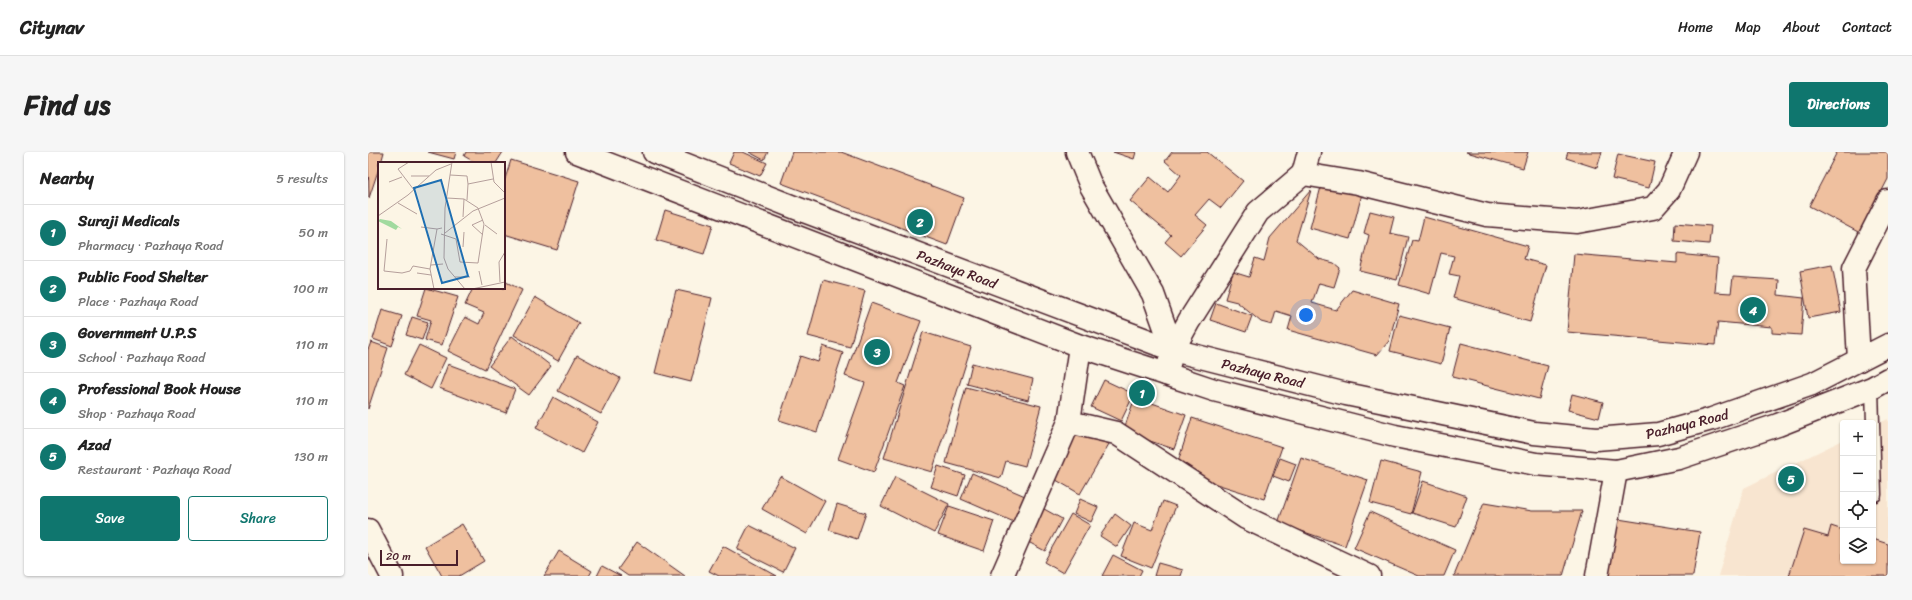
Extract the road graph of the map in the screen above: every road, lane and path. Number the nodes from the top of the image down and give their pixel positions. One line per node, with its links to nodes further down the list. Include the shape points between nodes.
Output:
1 (577, 152): 9 (main road)
2 (654, 152): 10 (main road, Pazhaya Road)
3 (1077, 152): 10 (main road, via 1092,186 1153,294)
4 (1309, 152): 6 (main road)
5 (1686, 152): 6 (main road, via 1670,190 1653,208 1577,222 1488,215 1358,182)
6 (1303, 174): 10 (main road, via 1258,212)
7 (1888, 201): 11 (main road, via 1854,268)
8 (1888, 345): 11 (main road, Pazhaya Road)
9 (1080, 346): 12 (main road); 14 (main road)
10 (1173, 350): 11 (main road, Pazhaya Road, via 1346,394 1473,422 1534,433 1596,439 1658,434 1712,420 1812,384); 12 (main road)
11 (1859, 360)
12 (1166, 374): 15 (main road, via 1214,390 1395,436 1536,464)
13 (1880, 384): 15 (main road, via 1778,425 1679,458); 16 (lane)
14 (1069, 422): 19 (main road); 20 (main road, via 1116,433 1246,518)
15 (1616, 471): 21 (main road)
16 (1875, 492)
17 (368, 530): 18 (main road)
18 (392, 576)
19 (1002, 576)
20 (1369, 576)
21 (1597, 576)

